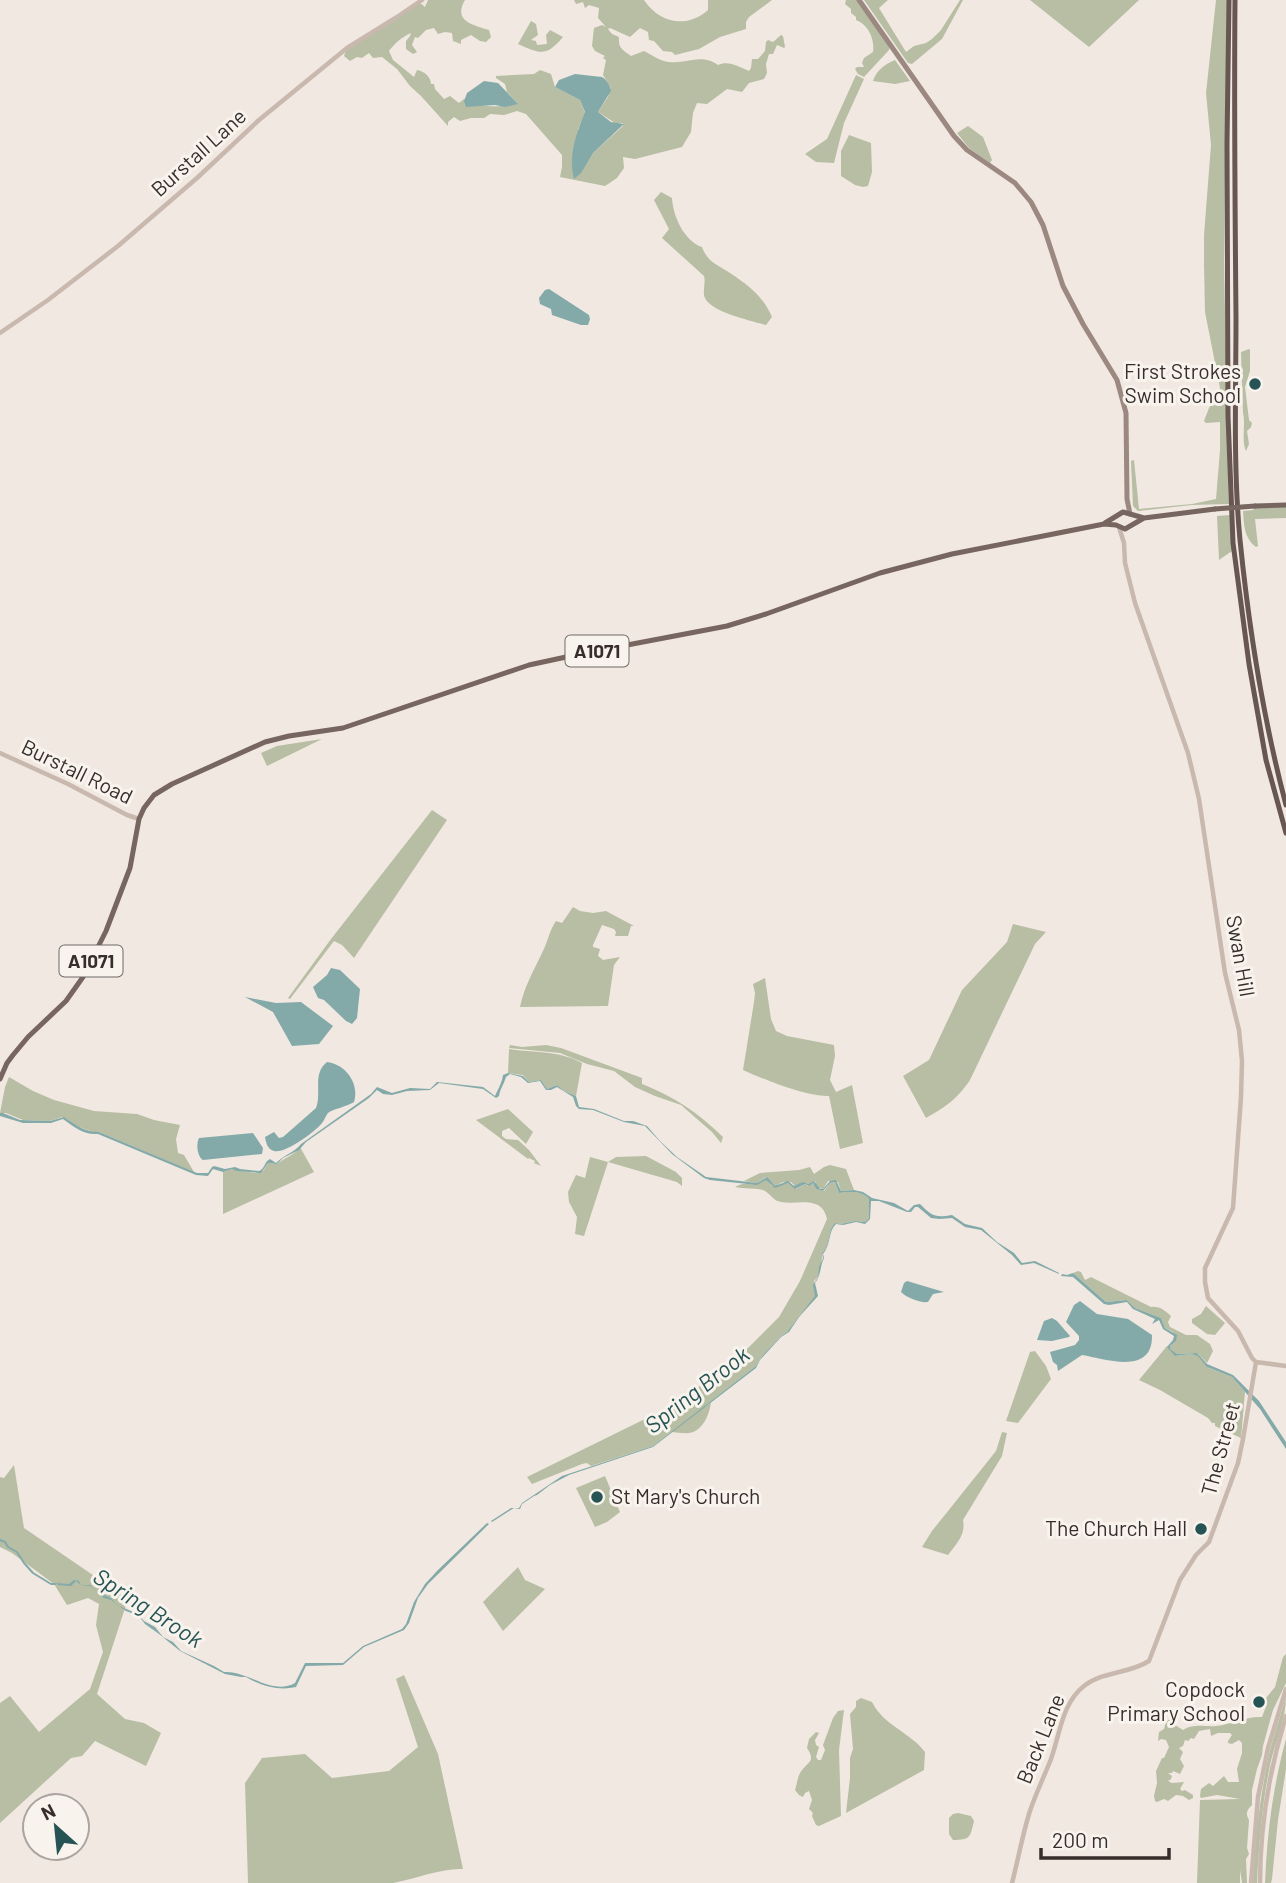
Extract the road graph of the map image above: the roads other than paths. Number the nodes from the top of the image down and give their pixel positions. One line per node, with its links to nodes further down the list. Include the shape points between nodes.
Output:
1 (422, 0): 5 (street, Burstall Lane, via 347,48 118,246)
2 (859, 0): 6 (main road, via 954,136 1015,183 1035,209 1063,286 1120,388 1126,413)
3 (1229, 0): 18 (highway, via 1228,416 1233,543 1266,760)
4 (1235, 0): 16 (highway, via 1240,525 1256,661)
5 (0, 334)
6 (1127, 499): 8 (main road); 9 (main road)
7 (1286, 505): 10 (main road, bridge)
8 (1119, 515): 9 (main road); 11 (main road, A1071); 12 (main road)
9 (1131, 515): 10 (main road); 13 (main road)
10 (1144, 518): 13 (main road)
11 (1104, 524): 12 (main road, A1071); 17 (main road, A1071, via 952,554 860,579 727,626 540,662 336,729 276,738 154,795)
12 (1119, 526): 13 (main road); 14 (street, Swan Hill)
13 (1130, 526): 14 (street, Swan Hill)
14 (1124, 543): 20 (street, Swan Hill, via 1135,603 1188,753 1199,799 1225,973 1239,1030 1241,1097 1233,1208 1205,1268 1205,1282 1208,1298 1238,1331)
15 (0, 753): 17 (street, Burstall Road)
16 (1286, 805)
17 (139, 819): 19 (main road, A1071, via 130,868 96,952 74,992 20,1046)
18 (1286, 834)
19 (0, 1079)
20 (1256, 1362): 21 (street); 22 (street, The Street, via 1238,1463)
21 (1286, 1366)
22 (1209, 1542): 25 (street, Back Lane, via 1180,1580 1149,1661 1093,1680 1071,1700 1030,1813)
23 (1286, 1689): 26 (street, via 1258,1797)
24 (1286, 1716): 27 (street, via 1270,1777)
25 (1012, 1883)
26 (1251, 1883)
27 (1259, 1883)

